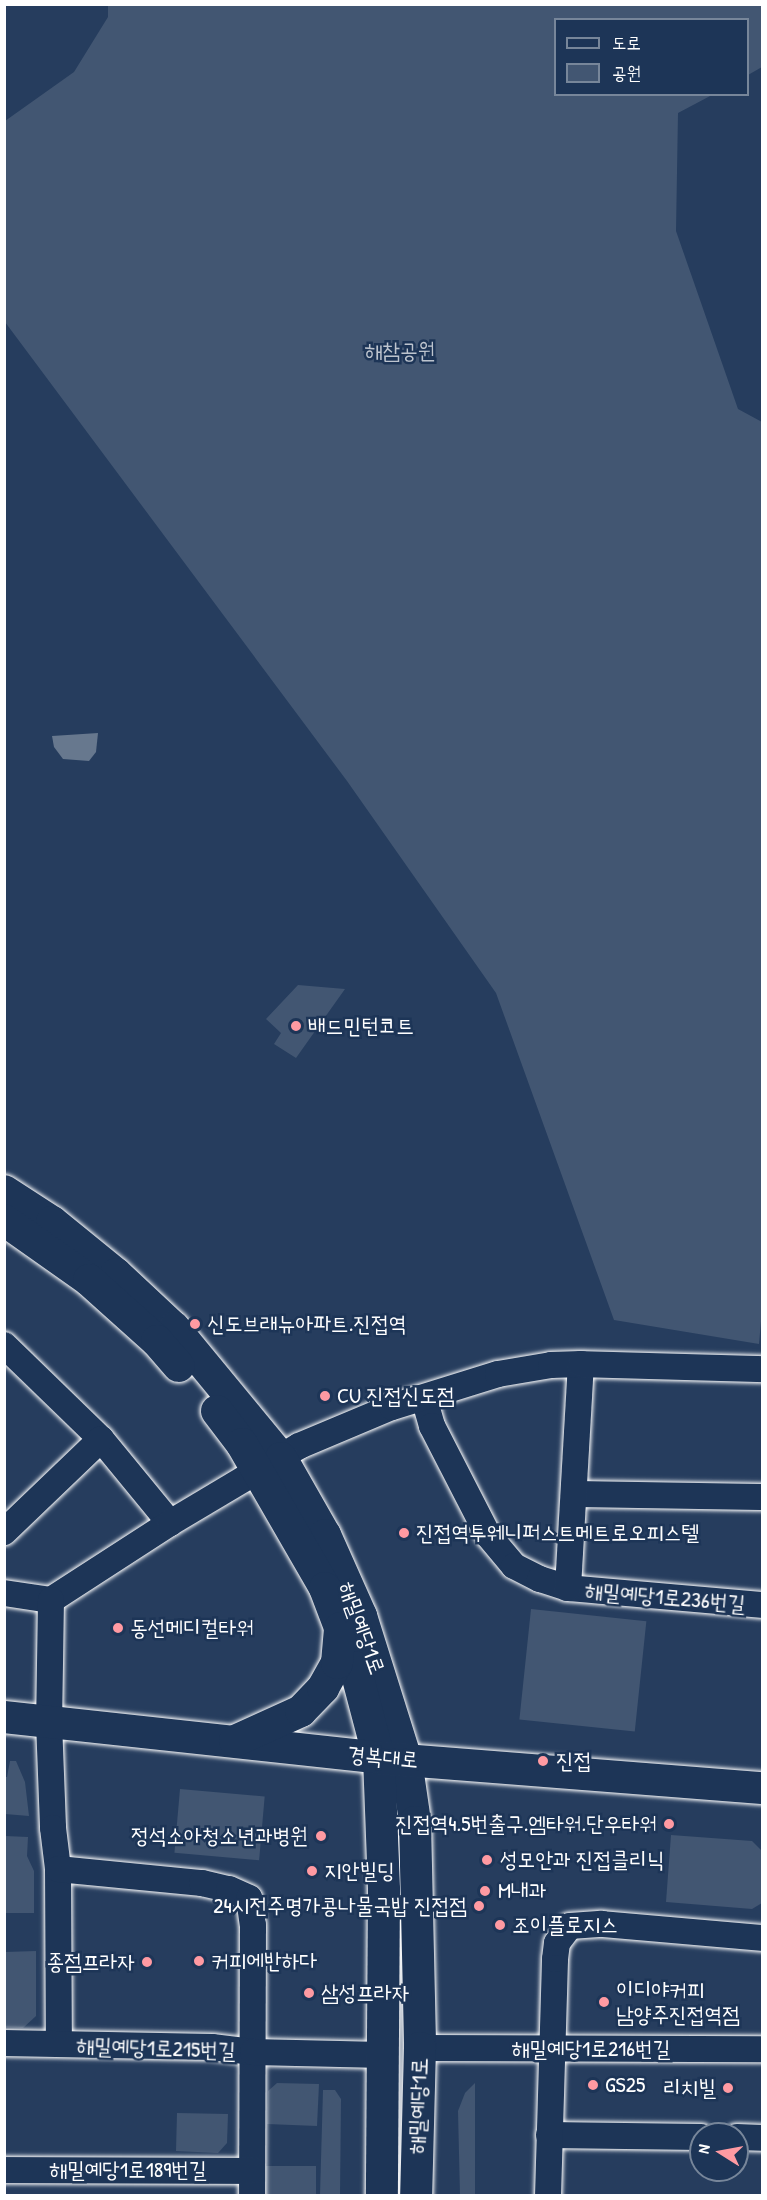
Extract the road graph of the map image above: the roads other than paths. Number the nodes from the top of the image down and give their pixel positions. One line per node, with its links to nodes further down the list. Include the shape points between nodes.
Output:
1 (4, 1191): 8 (street, 해밀예당1로, via 61,1229 174,1328)
2 (4, 1220): 8 (street, 해밀예당1로, via 89,1280 157,1341 242,1444)
3 (6, 1347): 7 (street)
4 (581, 1364): 5 (street); 6 (street, via 498,1374); 9 (street, 해밀예당1로236번길)
5 (762, 1369)
6 (424, 1398): 8 (street, via 392,1407 299,1446); 13 (street, 해밀예당1로236번길, via 432,1426 488,1535 514,1566)
7 (101, 1438): 11 (street); 12 (street)
8 (269, 1464): 11 (street); 17 (street, 해밀예당1로); 21 (street, 해밀예당1로, via 325,1535 361,1616)
9 (574, 1494): 10 (street); 13 (street, 해밀예당1로236번길)
10 (762, 1497)
11 (170, 1523): 15 (street)
12 (4, 1532)
13 (568, 1588): 16 (street, 해밀예당1로236번길)
14 (4, 1593): 15 (street)
15 (51, 1600): 19 (street, 해밀예당1로215번길)
16 (762, 1605)
17 (340, 1624): 20 (street, via 337,1663 323,1688 301,1711); 21 (street, 해밀예당1로)
18 (4, 1717): 19 (street, 경복대로)
19 (49, 1722): 20 (street, 경복대로); 23 (street, 해밀예당1로215번길)
20 (235, 1741): 21 (street, 경복대로)
21 (393, 1759): 22 (street, 경복대로); 27 (street, 해밀예당1로, via 415,1822); 31 (street, 해밀예당1로, via 384,1890)
22 (762, 1788)
23 (58, 1869): 26 (street, 해밀예당1로215번길); 30 (street, 해밀예당1로215번길, via 202,1883 229,1888 249,1898 253,1925)
24 (762, 1938): 29 (street, via 602,1924 570,1926 557,1943)
25 (4, 2043): 26 (street, 해밀예당1로215번길)
26 (59, 2044): 30 (street, 해밀예당1로215번길, via 212,2047)
27 (420, 2048): 29 (street, 해밀예당1로216번길); 37 (street, 해밀예당1로)
28 (762, 2049): 29 (street, 해밀예당1로216번길)
29 (551, 2050): 32 (street)
30 (253, 2052): 31 (street, 해밀예당1로215번길); 35 (street, 해밀예당1로189번길)
31 (383, 2055): 36 (street, 해밀예당1로)
32 (549, 2135): 33 (street); 38 (street)
33 (689, 2137)
34 (4, 2170): 35 (street, 해밀예당1로189번길)
35 (252, 2183)
36 (382, 2196)
37 (416, 2196)
38 (548, 2196)

